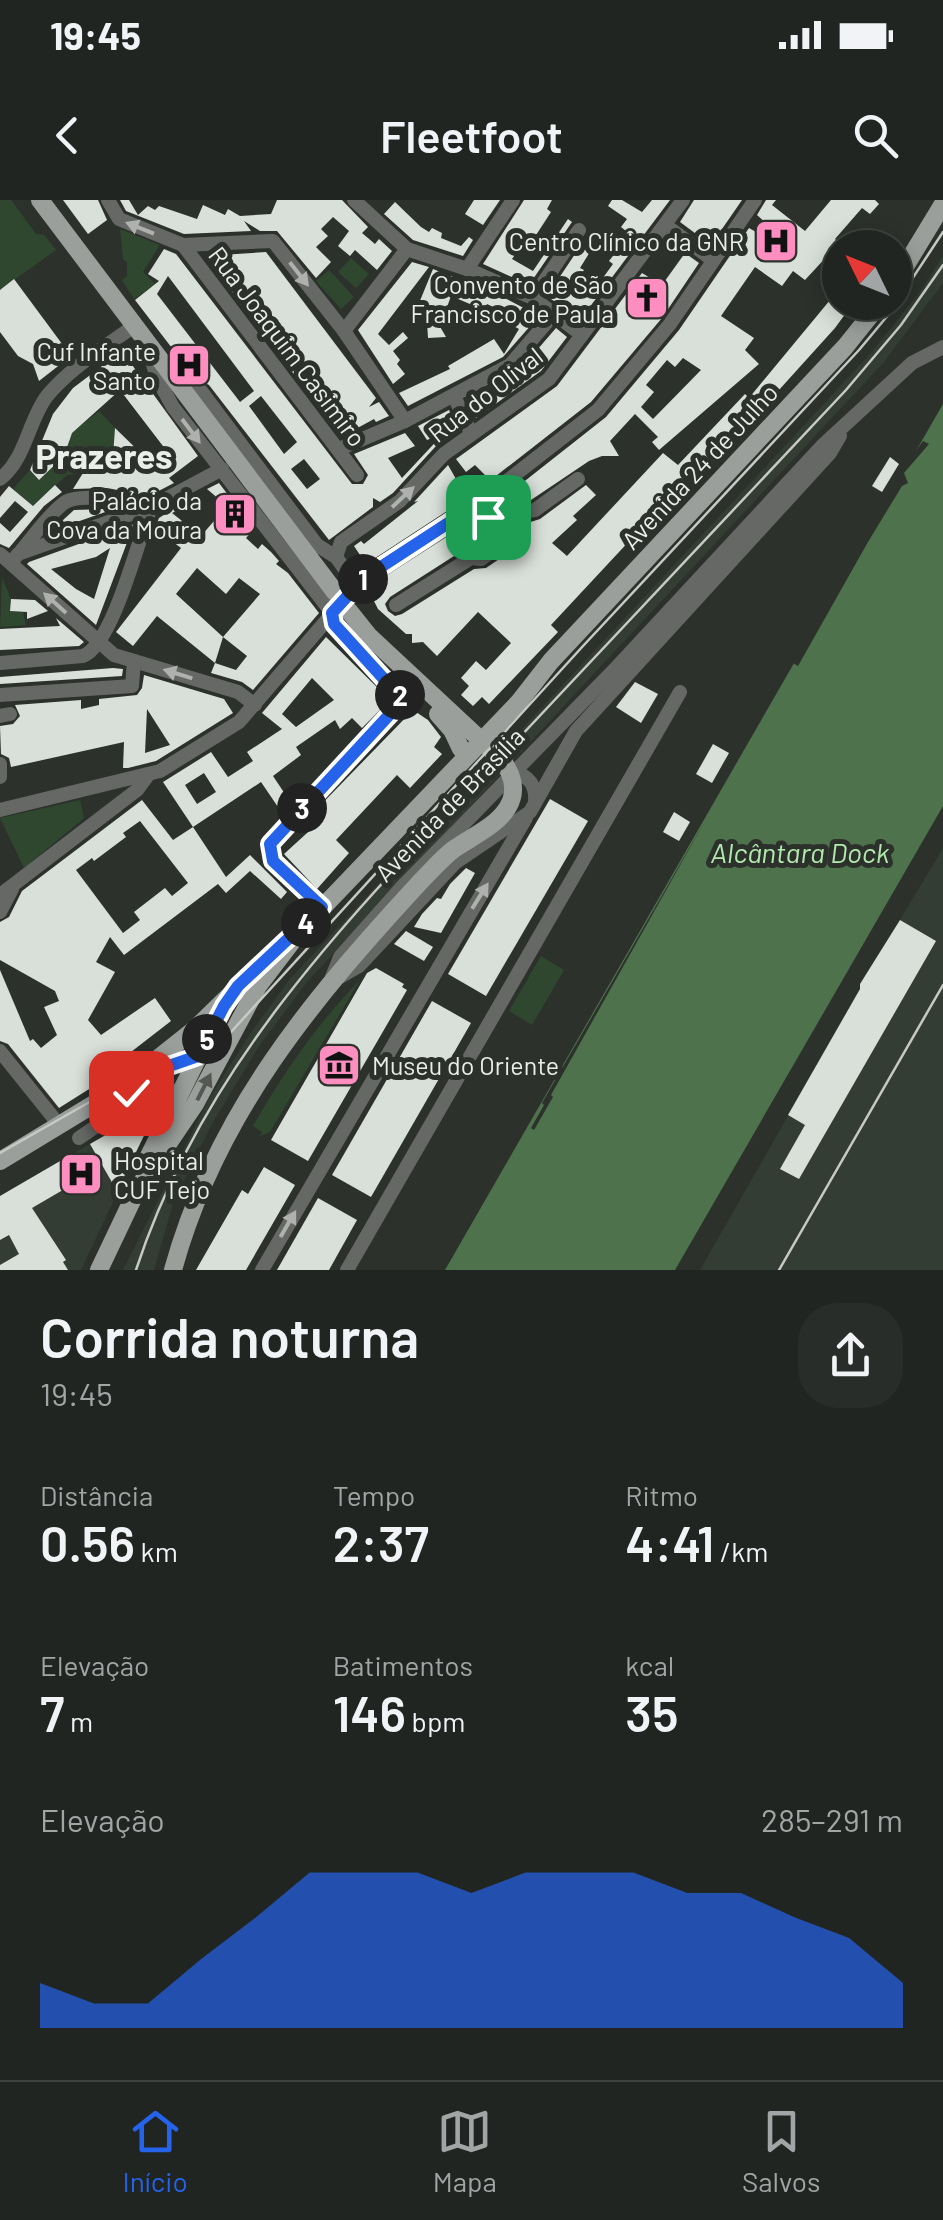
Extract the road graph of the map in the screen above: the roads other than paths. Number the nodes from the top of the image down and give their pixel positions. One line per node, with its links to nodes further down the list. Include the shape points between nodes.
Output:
1 (40, 200): 18 (main road)
2 (108, 200): 10 (street, one-way to 2, via 119,220)
3 (354, 200): 11 (street)
4 (513, 200): 14 (street)
5 (683, 200): 8 (street, Rua do Olival)
6 (754, 200): 13 (street)
7 (943, 204): 12 (main road)
8 (664, 225): 13 (street); 20 (street, Rua do Olival)
9 (579, 230): 15 (street)
10 (183, 244): 19 (street, one-way to 19, via 273,241); 27 (street, Rua Joaquim Casimiro)
11 (407, 248): 14 (street); 19 (street)
12 (912, 255)
13 (713, 260): 32 (street, via 598,410)
14 (468, 269): 15 (street)
15 (533, 298): 16 (street)
16 (554, 314): 20 (street); 24 (street, via 510,365)
17 (867, 320): 43 (main road, Avenida 24 de Julho)
18 (134, 326): 21 (main road); 30 (street, via 45,399 11,470)
19 (344, 330): 25 (street)
20 (582, 335): 26 (street, Rua do Olival, via 549,379)
21 (148, 345): 23 (main road); 28 (street, one-way to 28, via 164,394)
22 (943, 347): 45 (street, Avenida de Brasília, via 912,363 846,428 830,453)
23 (179, 385): 36 (street, via 201,391 317,544); 37 (main road)
24 (454, 396): 25 (street); 26 (street)
25 (405, 421): 27 (street)
26 (472, 433): 36 (street, Rua do Olival, one-way to 26, via 341,542 392,508)
27 (338, 448): 29 (street, Rua Joaquim Casimiro)
28 (222, 470): 33 (street); 39 (street)
29 (357, 476)
30 (0, 479)
31 (578, 479): 34 (street, via 535,510)
32 (479, 503): 34 (street); 37 (street)
33 (151, 508): 35 (street); 35 (street, via 74,498); 41 (street)
34 (488, 517): 38 (street, via 499,546)
35 (10, 557): 41 (street, one-way to 35)
36 (336, 557): 37 (street)
37 (347, 589): 39 (street)
38 (396, 606)
39 (340, 612): 40 (main road); 48 (street); 58 (street, via 334,624 403,700 270,844 273,861)
40 (369, 636): 49 (main road, via 394,647); 50 (main road, via 382,660 452,730); 61 (main road, via 500,758 513,790 504,813 447,855)
41 (100, 644): 42 (street); 44 (street, via 82,656)
42 (134, 661): 47 (street, via 132,686); 48 (street, one-way to 42, via 238,692)
43 (551, 661): 49 (main road, Avenida 24 de Julho); 50 (main road, Avenida 24 de Julho)
44 (0, 663)
45 (620, 673): 52 (street, Avenida de Brasília); 55 (street, Avenida de Brasília, via 576,731)
46 (680, 692): 75 (street)
47 (0, 695)
48 (256, 705): 53 (street, via 229,730)
49 (482, 726): 50 (main road, Avenida 24 de Julho)
50 (464, 754): 58 (main road, Avenida 24 de Julho)
51 (0, 764): 54 (street)
52 (513, 774): 55 (street, via 531,782); 61 (street, Avenida de Brasília, via 340,956)
53 (148, 775): 56 (street); 57 (street)
54 (0, 776)
55 (533, 807): 61 (street, Avenida de Brasília, via 455,863 359,966); 74 (street, one-way to 55)
56 (0, 810)
57 (12, 887): 59 (street)
58 (322, 907): 60 (main road, Avenida 24 de Julho)
59 (0, 912)
60 (300, 931): 62 (main road, Avenida 24 de Julho); 63 (main road, Avenida 24 de Julho, via 251,996)
61 (330, 982): 73 (main road, Avenida de Brasília, via 228,1130 194,1200)
62 (238, 986): 65 (main road); 66 (main road)
63 (227, 1042): 65 (main road); 71 (main road, Avenida 24 de Julho, one-way to 63)
64 (0, 1051): 68 (street)
65 (198, 1056): 66 (main road); 67 (main road)
66 (133, 1081): 67 (main road, via 166,1088); 68 (main road); 69 (street, via 120,1110)
67 (166, 1120): 71 (main road)
68 (60, 1126): 70 (main road)
69 (79, 1138)
70 (0, 1160)
71 (138, 1188): 72 (main road)
72 (100, 1270)
73 (172, 1270)
74 (262, 1270)
75 (347, 1270)

